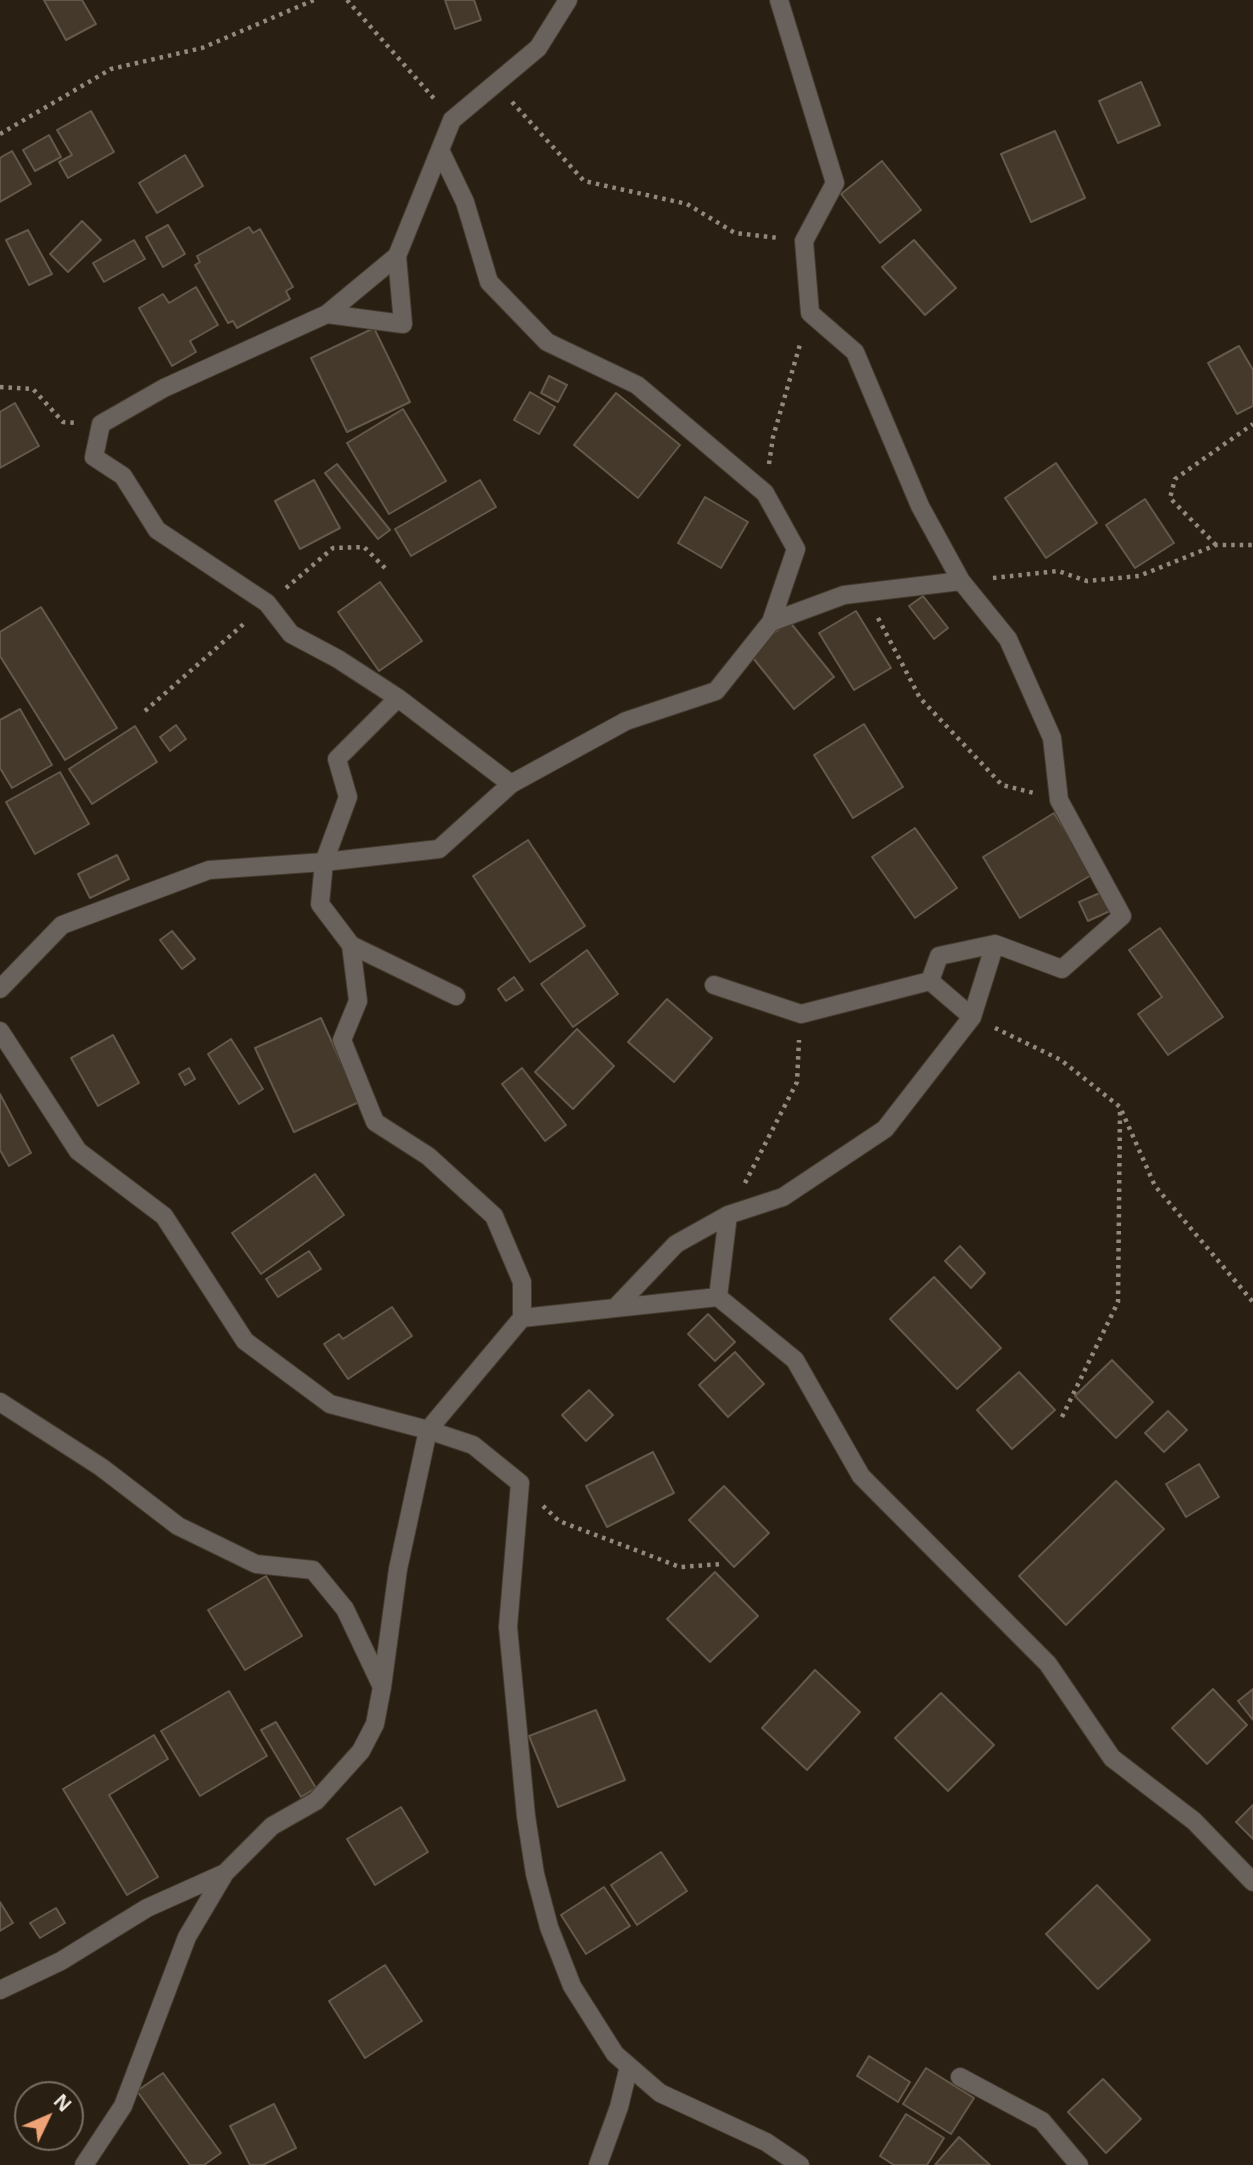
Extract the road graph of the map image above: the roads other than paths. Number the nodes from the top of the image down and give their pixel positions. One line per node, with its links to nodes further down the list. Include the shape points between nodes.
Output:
1 (568, 0): 3 (street, via 538,48 452,120)
2 (779, 0): 6 (street, via 835,183 804,241 810,313 855,352 920,506)
3 (440, 150): 4 (street); 7 (street, via 465,202 489,282 547,342 637,385 765,493 796,549)
4 (397, 256): 5 (street); 5 (street, via 403,324)
5 (327, 314): 8 (street, via 164,388 102,424 93,457 123,476 157,530 267,603 291,634)
6 (961, 581): 7 (street, via 844,595); 11 (street, via 1014,651 1052,738 1059,800 1122,916 1062,969)
7 (772, 622): 9 (street, via 716,691 626,721)
8 (398, 698): 9 (street); 10 (street, via 337,759 348,797)
9 (511, 784): 10 (street, via 439,849)
10 (324, 862): 12 (street, via 320,904); 15 (street, via 209,870 62,925)
11 (995, 944): 13 (street, via 939,957); 17 (street)
12 (351, 945): 16 (street); 22 (street, via 358,1001 342,1040 375,1122 428,1156 494,1216 522,1282)
13 (930, 981): 14 (street, via 801,1014); 17 (street)
14 (715, 985)
15 (0, 989)
16 (456, 996)
17 (972, 1017): 19 (street, via 885,1129 783,1198)
18 (0, 1031): 24 (street, via 78,1151 164,1216 245,1341 330,1404)
19 (728, 1215): 20 (street); 21 (street, via 676,1244)
20 (718, 1297): 21 (street); 27 (street, via 795,1360 861,1476 1048,1664 1112,1758 1194,1821)
21 (616, 1307): 22 (street)
22 (522, 1318): 24 (street)
23 (0, 1402): 25 (street, via 101,1467 178,1526 256,1564 313,1570 345,1609)
24 (428, 1430): 25 (street, via 398,1569); 29 (street, via 473,1445 520,1483 508,1627 535,1874 548,1927 572,1986 615,2054)
25 (382, 1687): 26 (street, via 375,1724 361,1751 316,1801 272,1826)
26 (225, 1873): 28 (street, via 147,1908 61,1961); 31 (street, via 187,1937 122,2106)
27 (1253, 1881)
28 (0, 1990)
29 (629, 2066): 32 (street); 33 (street, via 660,2093 766,2141)
30 (960, 2077): 34 (street, via 1042,2121)
31 (85, 2165)
32 (598, 2165)
33 (800, 2165)
34 (1079, 2165)

